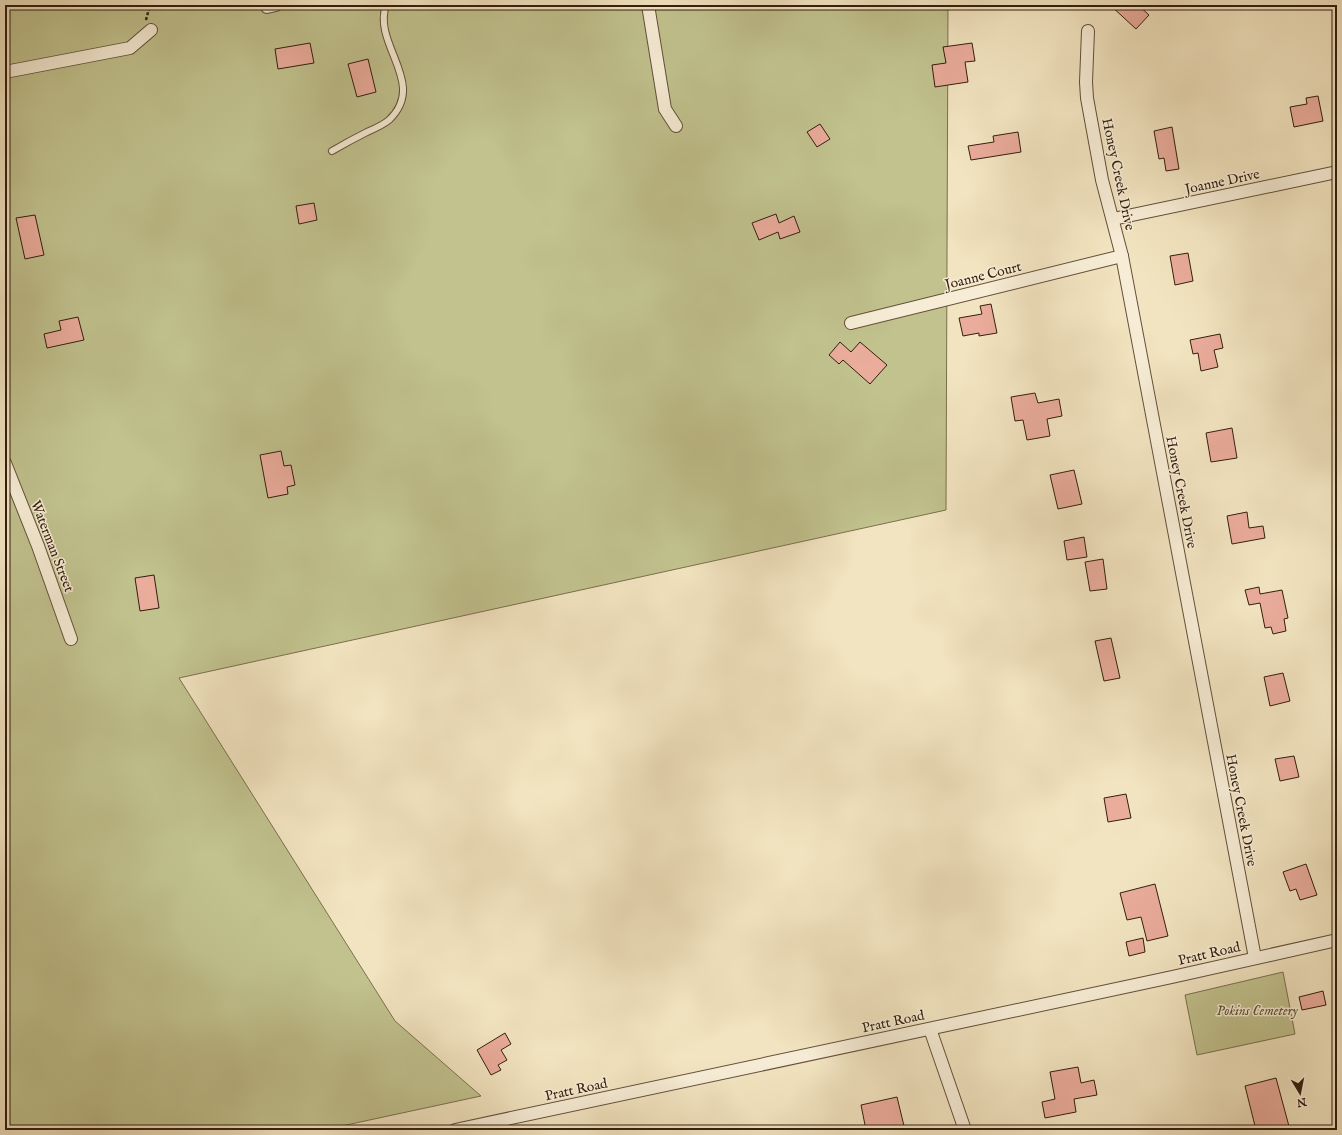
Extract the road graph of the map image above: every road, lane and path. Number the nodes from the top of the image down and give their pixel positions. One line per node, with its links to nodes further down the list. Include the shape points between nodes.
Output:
1 (386, 5): 7 (lane, via 384,30 402,78 404,92 400,107 388,121)
2 (648, 5): 6 (street, via 666,109)
3 (151, 30): 5 (street, via 130,48)
4 (1088, 31): 9 (street, Honey Creek Drive, via 1087,98 1102,180)
5 (5, 72)
6 (676, 126)
7 (332, 151)
8 (1337, 172): 9 (street, Joanne Drive)
9 (1113, 219): 10 (street, Honey Creek Drive)
10 (1122, 256): 11 (street, Joanne Court); 15 (street, Honey Creek Drive)
11 (850, 323)
12 (5, 464): 13 (street, Waterman Street)
13 (72, 639)
14 (1337, 940): 15 (street, Pratt Road)
15 (1255, 958): 16 (street, Pratt Road)
16 (930, 1029): 17 (street, Pratt Road); 18 (street)
17 (455, 1130)
18 (964, 1130)

